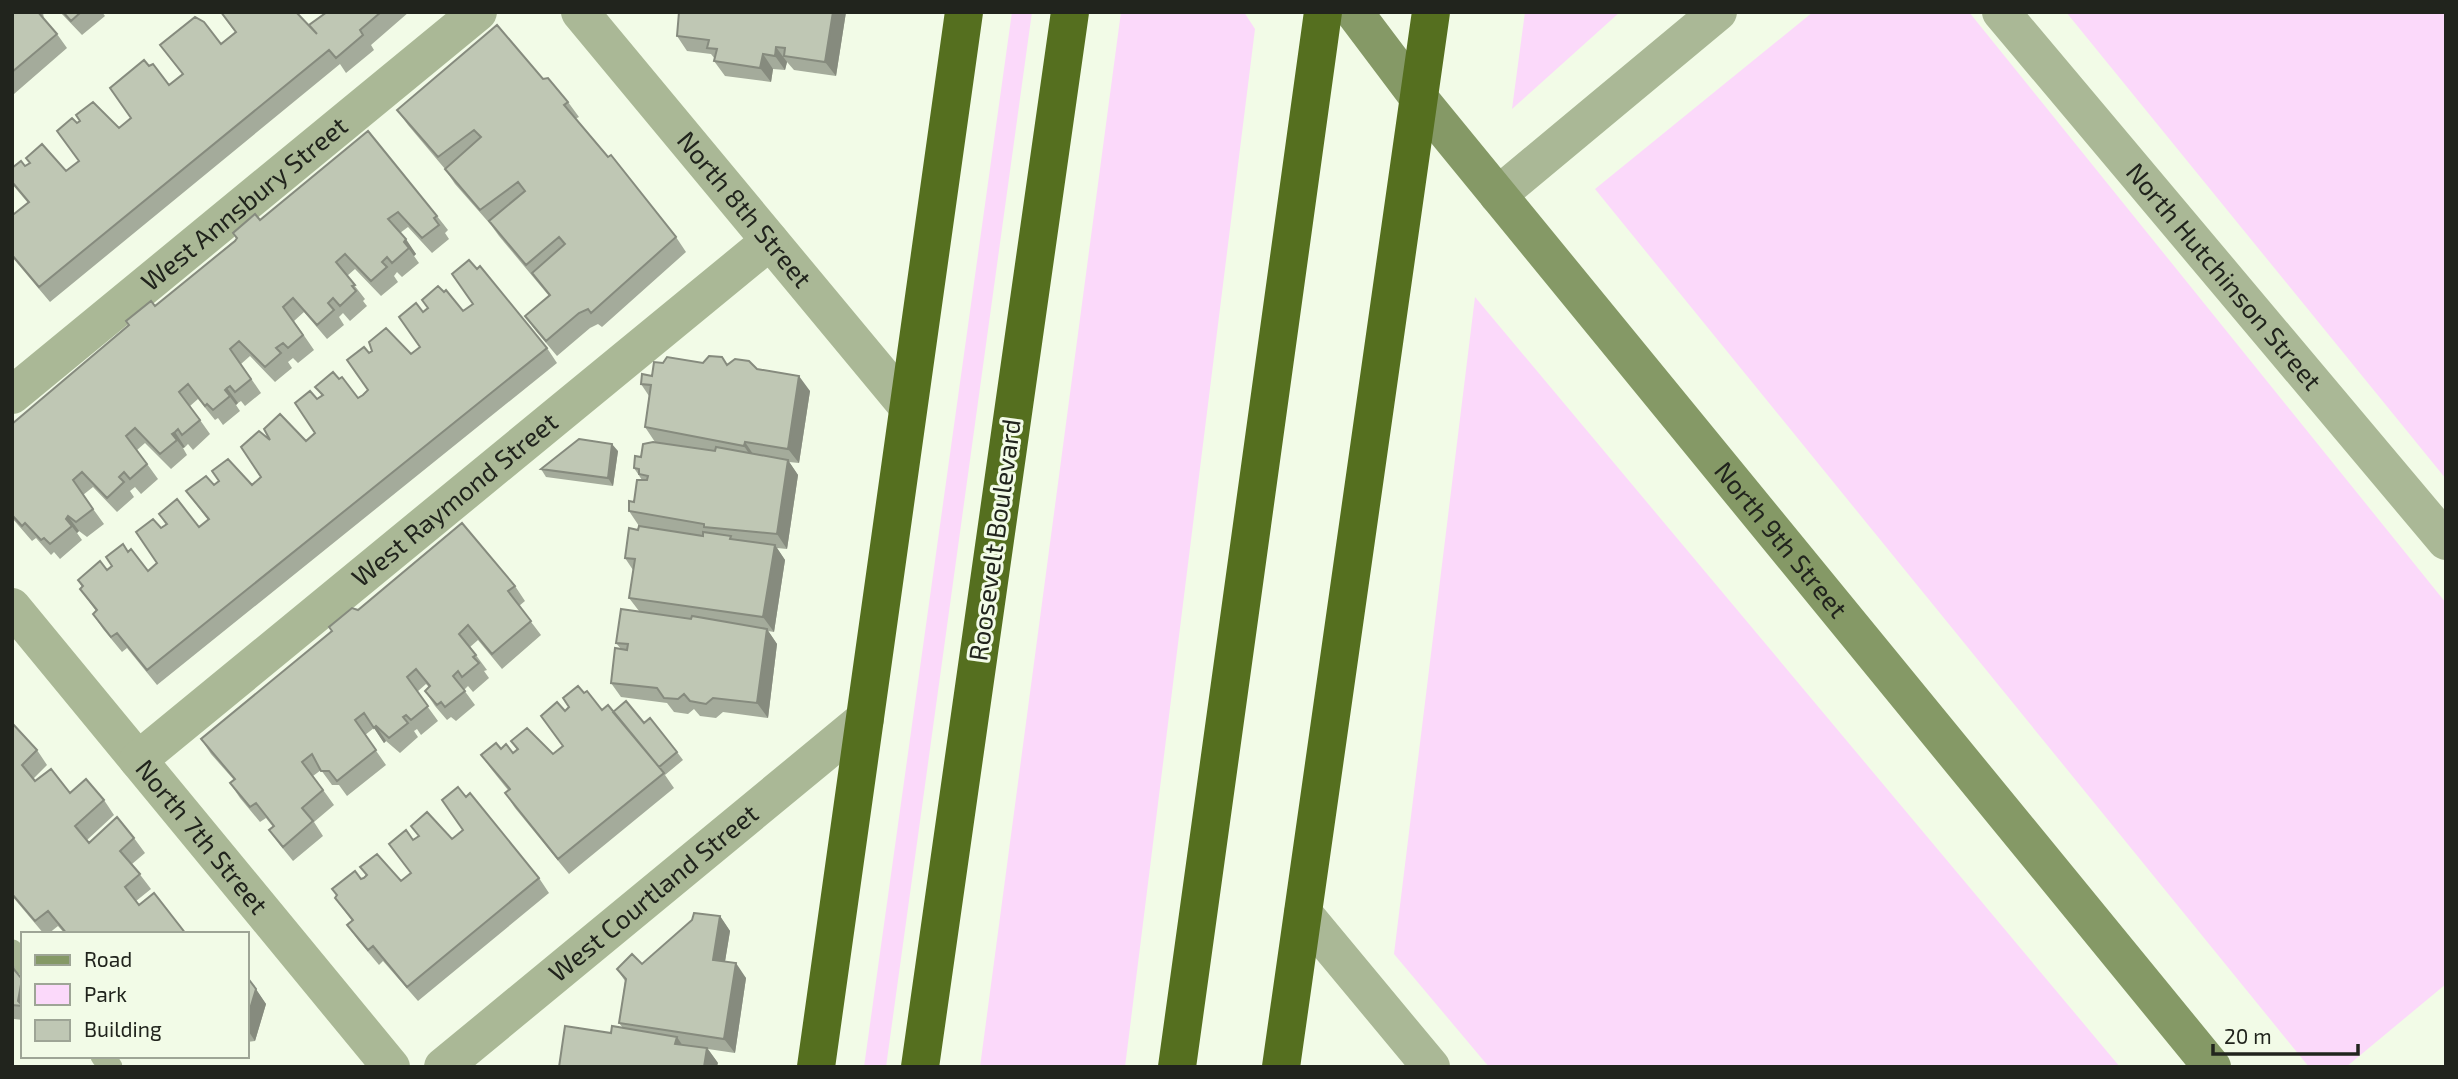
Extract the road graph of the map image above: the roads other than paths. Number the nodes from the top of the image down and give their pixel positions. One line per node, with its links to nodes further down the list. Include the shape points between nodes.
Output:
1 (478, 12): 13 (street, West Annsbury Street)
2 (580, 12): 12 (street, North 8th Street)
3 (964, 12): 14 (highway)
4 (1070, 12): 24 (highway, Roosevelt Boulevard)
5 (1324, 12): 25 (highway)
6 (1354, 12): 10 (street, North 9th Street)
7 (1430, 12): 10 (highway)
8 (1718, 12): 11 (street)
9 (2001, 12): 15 (street, North Hutchinson Street)
10 (1418, 97): 11 (street, North 9th Street); 19 (highway)
11 (1498, 195): 27 (street, North 9th Street)
12 (770, 242): 14 (street, North 8th Street); 18 (street, West Raymond Street)
13 (12, 395)
14 (908, 407): 17 (highway)
15 (2446, 541)
16 (12, 607): 18 (street, North 7th Street)
17 (865, 719): 22 (street, West Courtland Street); 23 (highway)
18 (138, 760): 21 (street, North 7th Street)
19 (1303, 913): 20 (highway); 26 (street)
20 (1278, 1058)
21 (391, 1067)
22 (443, 1067)
23 (816, 1067)
24 (920, 1067)
25 (1177, 1067)
26 (1431, 1067)
27 (2211, 1067)

